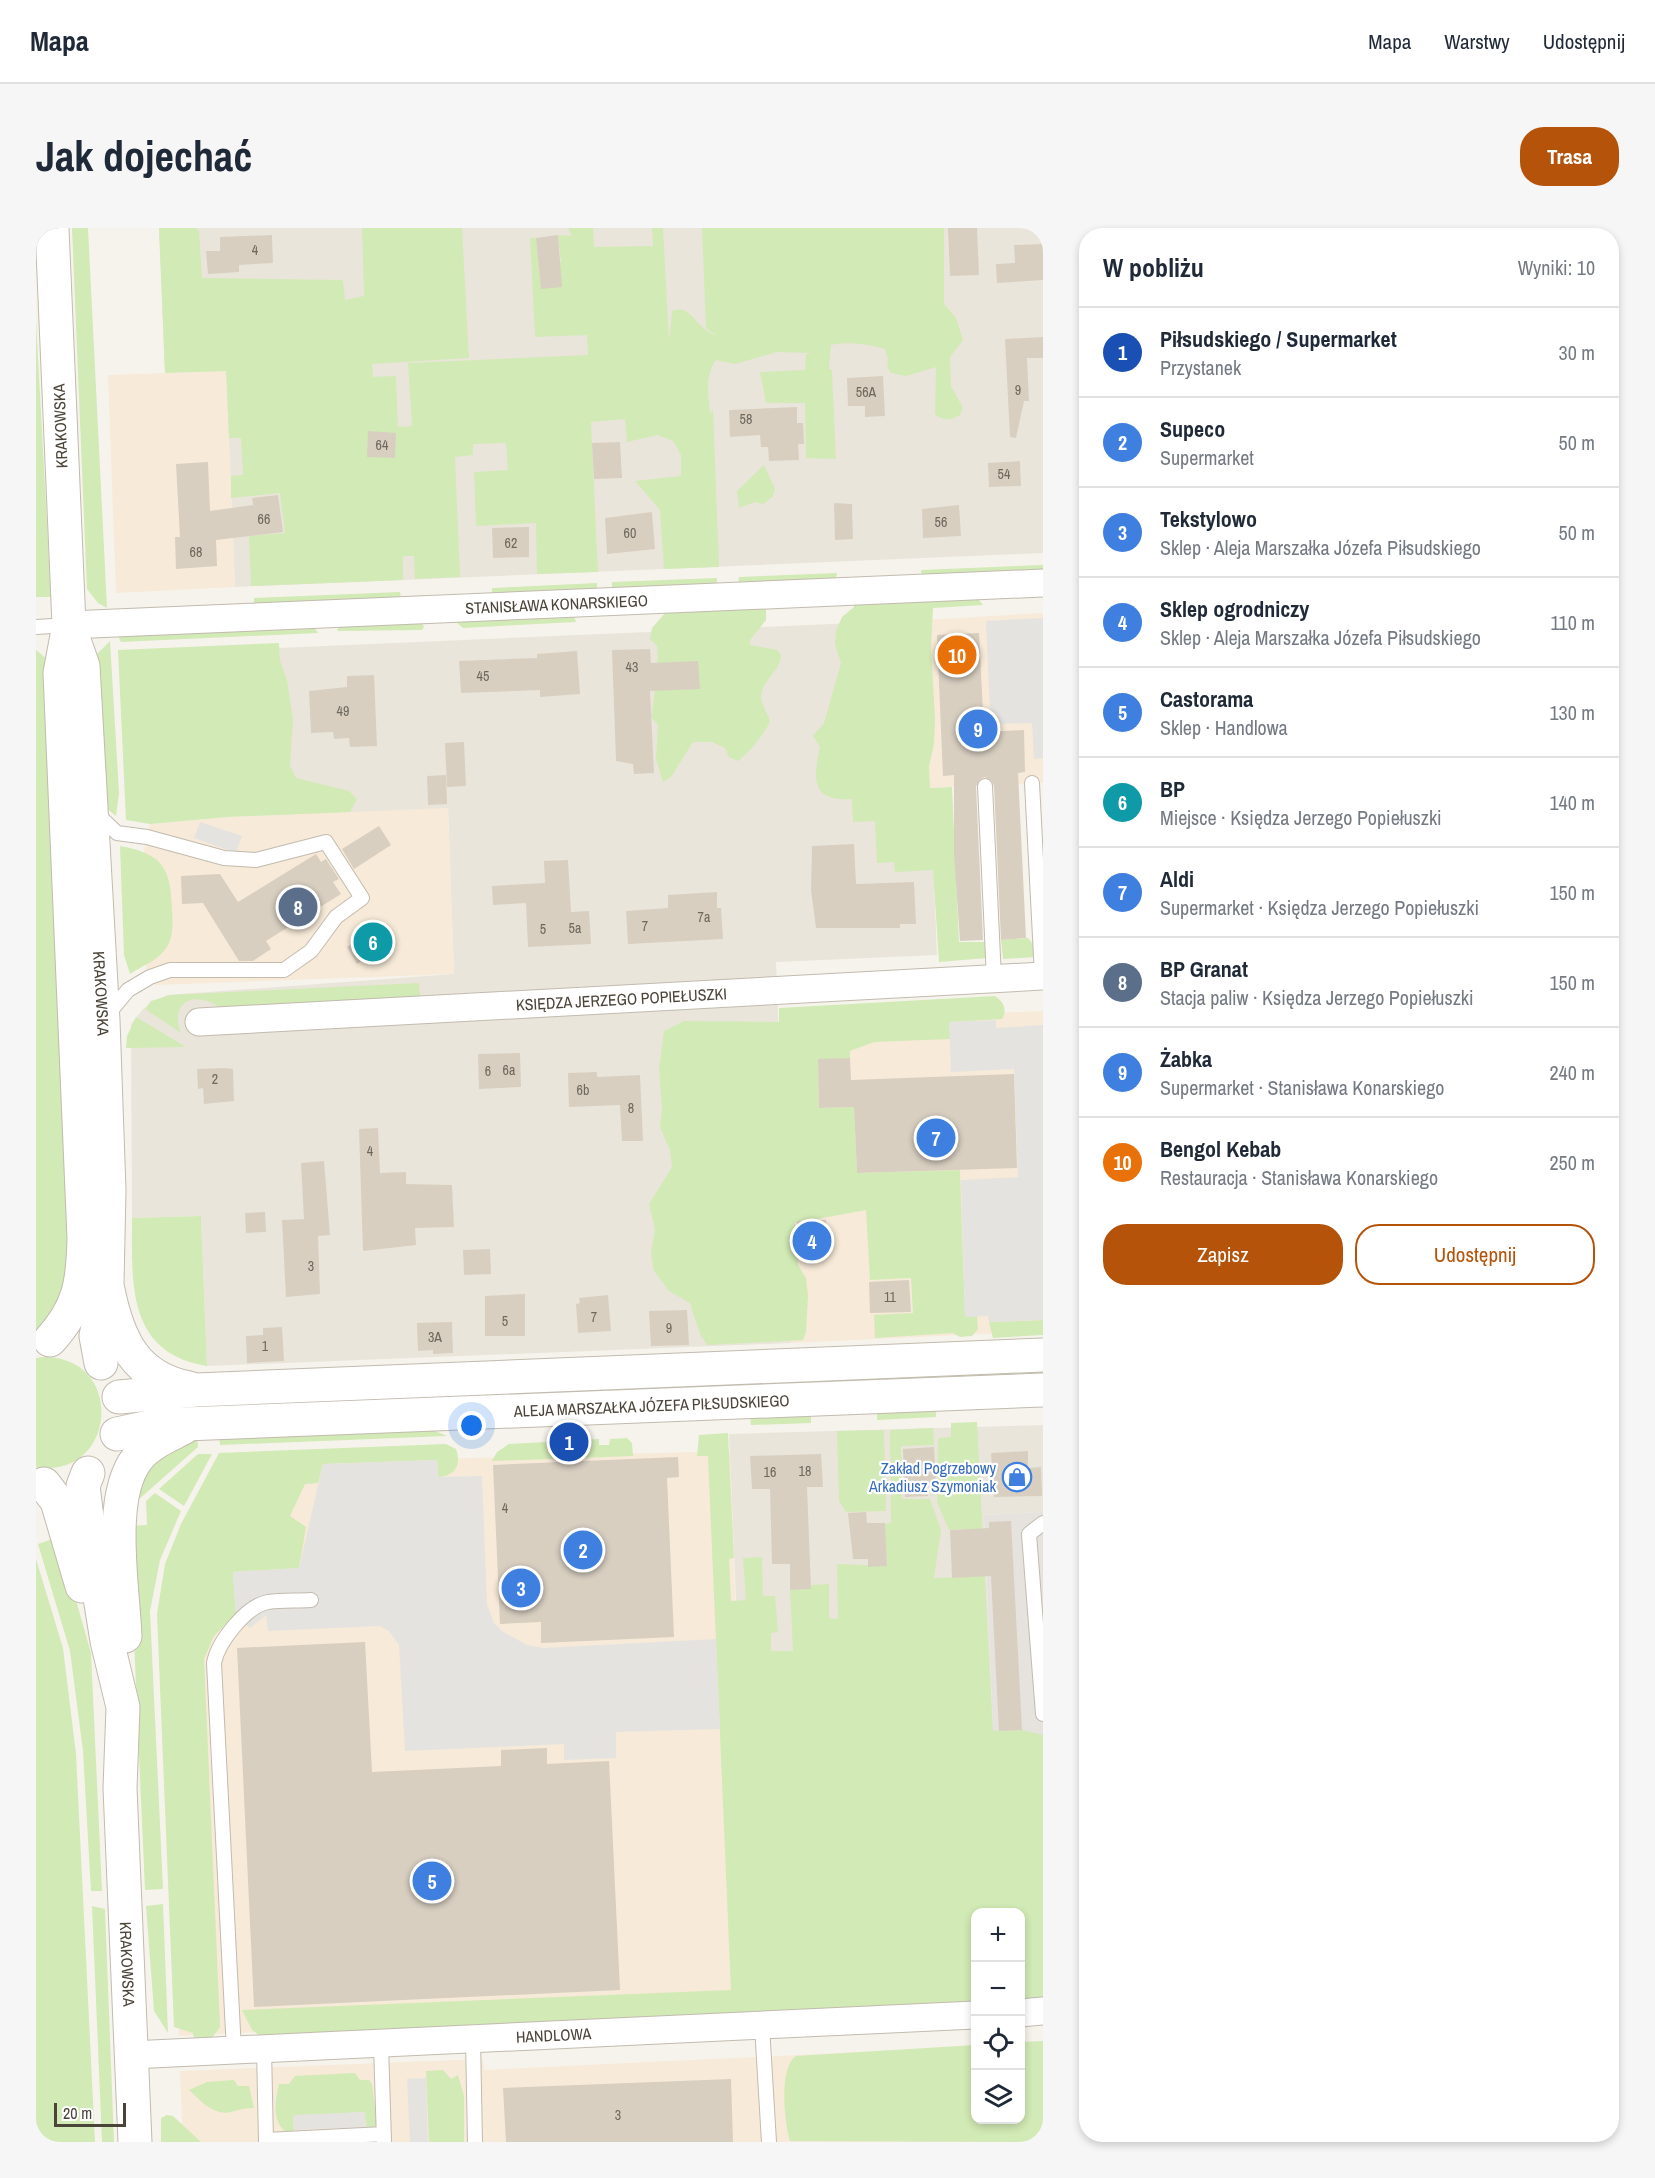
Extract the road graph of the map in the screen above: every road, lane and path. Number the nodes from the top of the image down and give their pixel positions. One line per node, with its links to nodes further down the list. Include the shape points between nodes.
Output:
1 (52, 228): 3 (street, KRAKOWSKA)
2 (1043, 583): 3 (street, STANISŁAWA KONARSKIEGO)
3 (69, 625): 4 (lane); 7 (street, KRAKOWSKA, via 83,666); 10 (street, KRAKOWSKA, via 60,673)
4 (36, 627)
5 (1032, 783): 11 (lane)
6 (985, 786): 12 (lane)
7 (92, 809): 8 (lane); 9 (street, KRAKOWSKA)
8 (117, 833): 9 (lane); 13 (lane, via 248,860 326,842 362,898 336,917 311,951 284,970 170,970 128,990)
9 (93, 855): 10 (street); 13 (street, KRAKOWSKA)
10 (68, 886): 16 (street, KRAKOWSKA, via 83,1277 74,1309)
11 (1042, 976): 12 (street, KSIĘDZA JERZEGO POPIEŁUSZKI)
12 (994, 979): 14 (street, KSIĘDZA JERZEGO POPIEŁUSZKI)
13 (103, 1020): 15 (street, KRAKOWSKA, via 109,1190)
14 (199, 1022)
15 (107, 1284): 18 (street, KRAKOWSKA, via 96,1336); 19 (street, via 115,1323 141,1365 172,1385)
16 (43, 1341): 18 (street, via 78,1346)
17 (1043, 1355): 21 (street, ALEJA MARSZAŁKA JÓZEFA PIŁSUDSKIEGO)
18 (101, 1363): 22 (street)
19 (196, 1390): 21 (street, ALEJA MARSZAŁKA JÓZEFA PIŁSUDSKIEGO); 22 (street, ALEJA MARSZAŁKA JÓZEFA PIŁSUDSKIEGO)
20 (1043, 1390): 21 (street, ALEJA MARSZAŁKA JÓZEFA PIŁSUDSKIEGO)
21 (466, 1396): 23 (street, ALEJA MARSZAŁKA JÓZEFA PIŁSUDSKIEGO)
22 (119, 1397): 24 (street)
23 (189, 1425): 24 (street, ALEJA MARSZAŁKA JÓZEFA PIŁSUDSKIEGO, via 138,1428); 29 (street, via 152,1444 137,1458 121,1494 126,1637)
24 (117, 1434): 25 (street, via 111,1449)
25 (88, 1473): 26 (street, via 60,1484); 29 (street, KRAKOWSKA, via 83,1486 86,1510 107,1641)
26 (40, 1484): 31 (street, KRAKOWSKA, via 57,1502 81,1583)
27 (1043, 1523): 30 (lane, via 1029,1534)
28 (311, 1600): 39 (lane, via 266,1602 258,1606 226,1634 214,1663)
29 (123, 1707): 31 (street, KRAKOWSKA)
30 (1043, 1714)
31 (120, 1788): 40 (street, KRAKOWSKA)
32 (1043, 2011): 33 (street)
33 (1025, 2013)
34 (971, 2015): 35 (street, HANDLOWA)
35 (762, 2026): 36 (street, HANDLOWA); 45 (lane)
36 (472, 2040): 37 (street, HANDLOWA); 44 (lane)
37 (381, 2045): 38 (street, HANDLOWA); 41 (lane)
38 (264, 2049): 39 (street, HANDLOWA); 42 (lane)
39 (234, 2051): 40 (street, HANDLOWA)
40 (131, 2055): 43 (street, KRAKOWSKA)
41 (384, 2138): 42 (lane)
42 (266, 2141)
43 (135, 2142)
44 (475, 2142)
45 (769, 2142)

